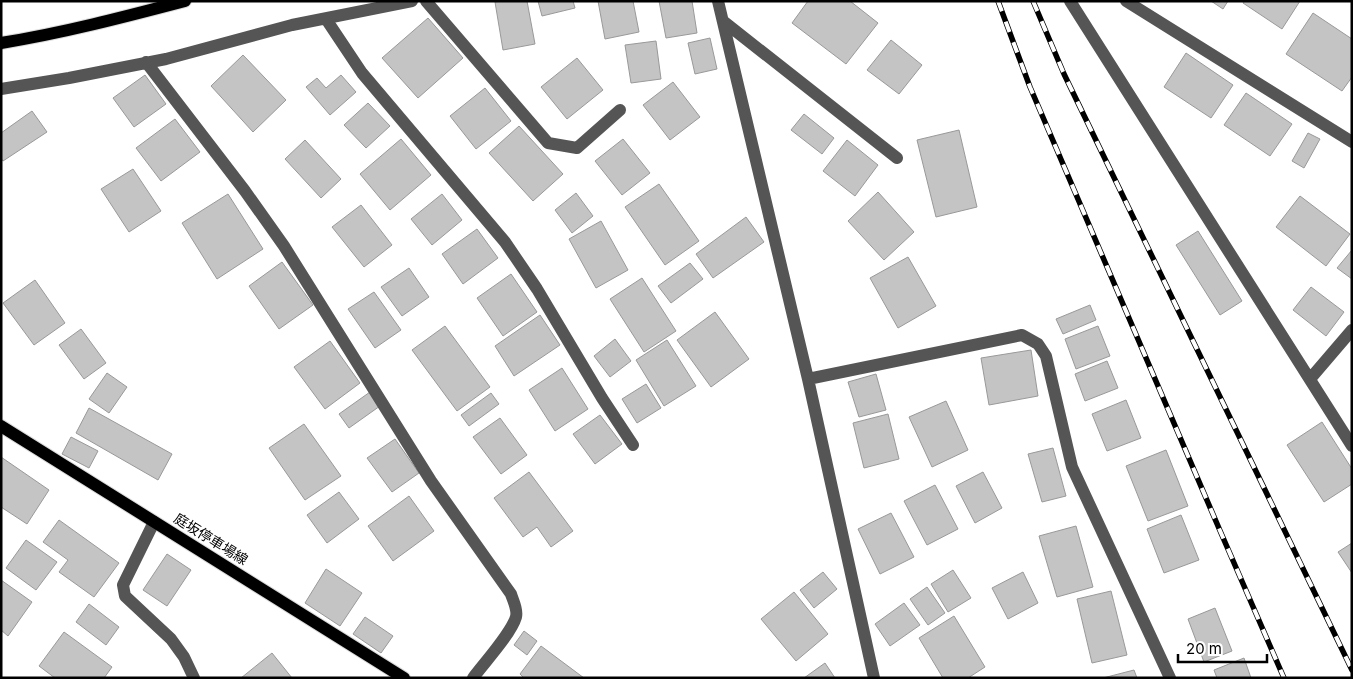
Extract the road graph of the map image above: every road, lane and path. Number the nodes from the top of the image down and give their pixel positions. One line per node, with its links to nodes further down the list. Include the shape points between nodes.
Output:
1 (185, 1): 9 (main road, via 101,23)
2 (412, 1): 7 (street)
3 (426, 1): 12 (street, via 548,143 576,148)
4 (718, 1): 8 (street)
5 (1070, 1): 17 (street)
6 (1126, 1): 13 (street)
7 (326, 18): 10 (street); 19 (street, via 362,73 504,242 537,289)
8 (723, 22): 14 (street); 16 (street)
9 (1, 43)
10 (146, 62): 11 (street); 24 (street, via 246,191 322,304 431,481 511,594 516,616)
11 (1, 88)
12 (620, 110)
13 (1352, 142)
14 (897, 158)
15 (1352, 330): 17 (street)
16 (808, 379): 25 (street); 26 (street, via 1022,335 1038,344 1046,356 1072,467)
17 (1310, 379): 20 (street)
18 (1, 426): 21 (main road, 庭坂停車場線)
19 (633, 445)
20 (1352, 446)
21 (154, 522): 22 (street, via 123,585 125,596 172,639); 23 (main road, 庭坂停車場線)
22 (194, 678)
23 (404, 678)
24 (473, 678)
25 (874, 678)
26 (1170, 678)

